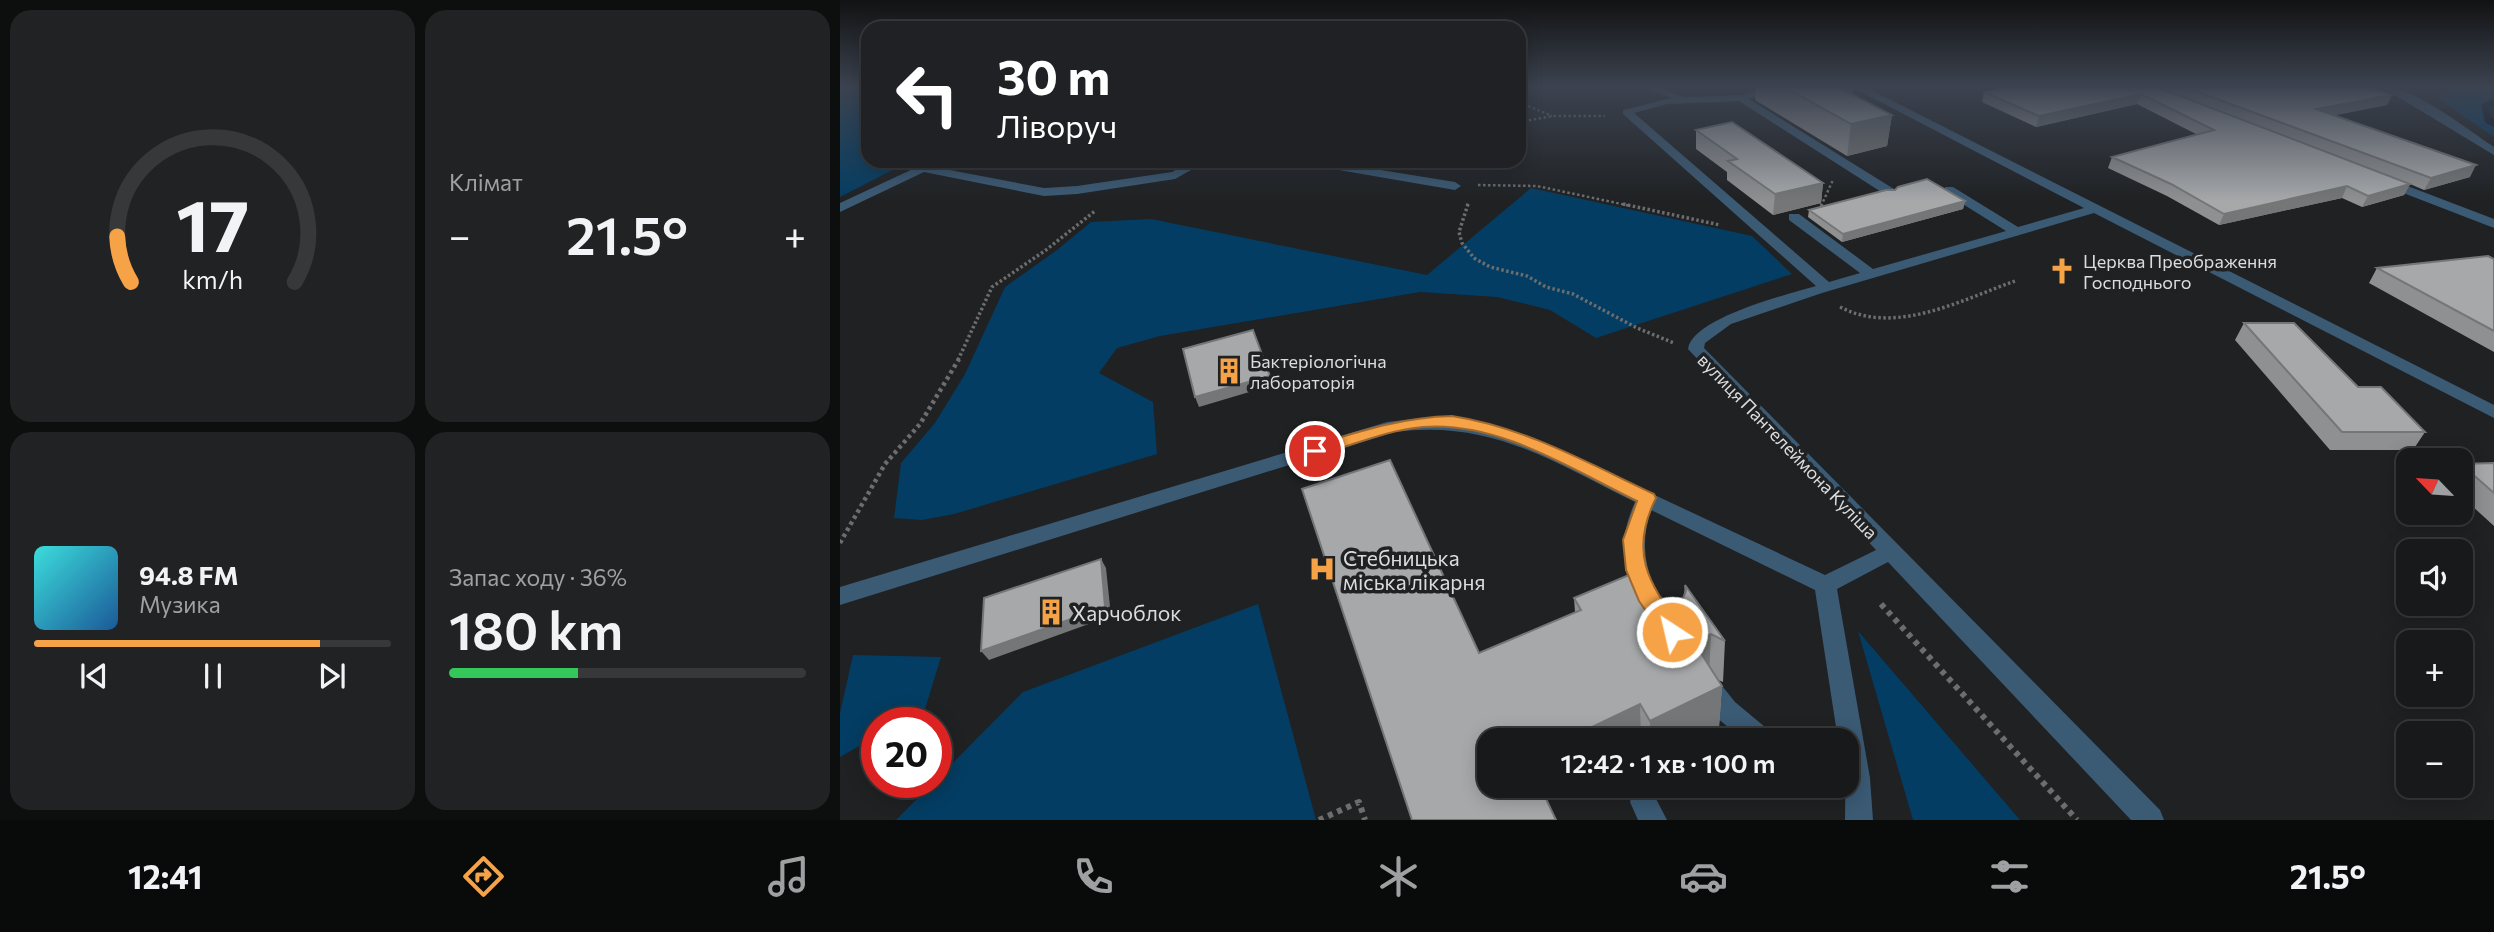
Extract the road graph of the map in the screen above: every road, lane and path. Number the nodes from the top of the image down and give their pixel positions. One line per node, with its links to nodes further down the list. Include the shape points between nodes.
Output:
1 (1641, 124): 21 (street)
2 (1783, 124): 6 (street)
3 (1930, 124): 16 (street)
4 (2451, 124): 5 (street)
5 (2494, 152)
6 (1841, 161): 13 (street); 17 (path)
7 (1188, 168): 9 (street, via 1175,175 1044,192)
8 (1346, 168): 11 (street)
9 (924, 169): 15 (street)
10 (2366, 174): 19 (street)
11 (1455, 186): 21 (path, via 1537,186); 25 (path, via 1468,201 1458,227 1462,245 1480,263 1569,292 1654,337)
12 (1949, 190): 20 (street)
13 (1891, 192)
14 (1104, 206): 28 (path, via 992,287 951,375 920,424 885,464)
15 (840, 208)
16 (2095, 209): 20 (street, вулиця Пантелеймона Куліша); 26 (street)
17 (1819, 211)
18 (1794, 218): 22 (street)
19 (2494, 224)
20 (2017, 232): 22 (street, вулиця Пантелеймона Куліша)
21 (1770, 236): 24 (street)
22 (1870, 274): 24 (street, вулиця Пантелеймона Куліша)
23 (2015, 281): 24 (path, via 1903,318 1876,320 1852,316)
24 (1822, 288): 25 (street, вулиця Пантелеймона Куліша, via 1726,321 1707,331)
25 (1696, 349): 29 (street, вулиця Пантелеймона Куліша)
26 (2494, 412)
27 (1647, 498): 30 (street); 31 (street, via 1523,440 1478,425 1423,422 1393,426); 33 (street, via 1633,540 1635,570)
28 (840, 543)
29 (1890, 552): 30 (street); 42 (street, вулиця Пантелеймона Куліша)
30 (1825, 585): 36 (street)
31 (840, 596)
32 (1881, 604): 41 (path)
33 (1659, 614)
34 (1710, 689): 35 (street)
35 (1748, 728)
36 (1845, 728)
37 (1855, 798): 40 (street)
38 (1319, 820): 39 (path, via 1359,802)
39 (1365, 820)
40 (1859, 820)
41 (2077, 820)
42 (2150, 820)

